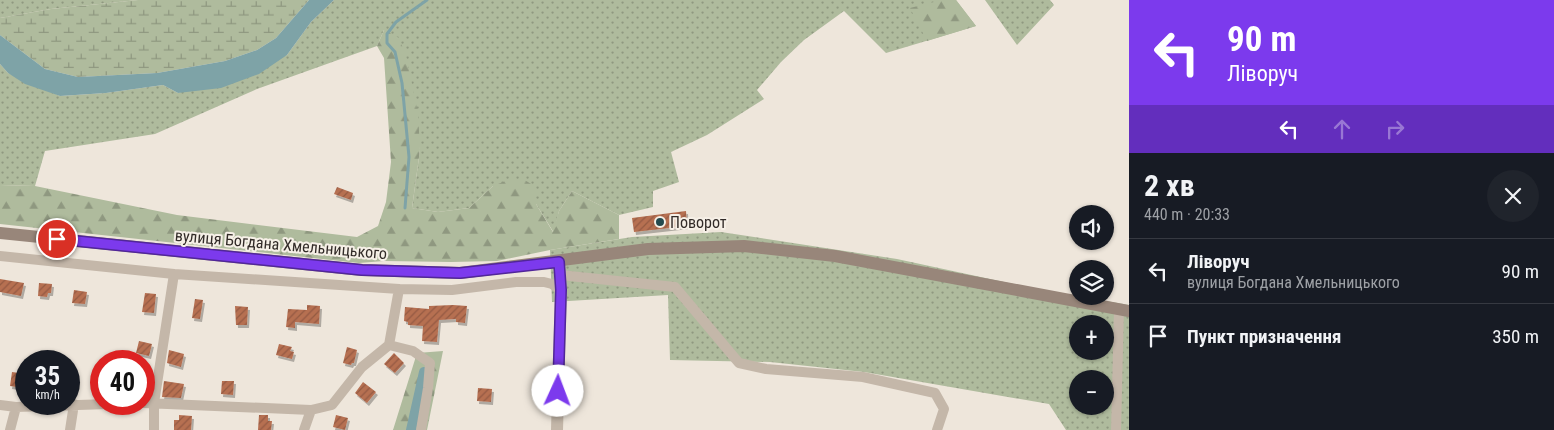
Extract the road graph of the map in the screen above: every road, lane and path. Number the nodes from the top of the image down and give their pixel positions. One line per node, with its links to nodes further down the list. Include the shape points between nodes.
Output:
1 (0, 233): 3 (main road, вулиця Богдана Хмельницького, via 362,270 460,273)
2 (0, 256): 4 (street)
3 (559, 262): 5 (street); 8 (main road, вулиця Богдана Хмельницького, via 648,249 744,246 835,256)
4 (174, 274): 6 (street); 10 (street)
5 (560, 275): 7 (street); 24 (street, via 675,287 739,362 766,368 863,377 935,393 944,409)
6 (399, 289): 7 (street, via 452,290 544,282); 9 (street)
7 (561, 290): 23 (street)
8 (1124, 310): 25 (street)
9 (389, 345): 14 (street, via 362,367 332,405); 22 (street, via 413,351 430,363)
10 (155, 372)
11 (155, 403): 14 (street)
12 (0, 405): 13 (street)
13 (15, 408)
14 (311, 410): 21 (street)
15 (15, 412): 18 (street)
16 (72, 415): 19 (street)
17 (151, 415): 20 (street)
18 (10, 430)
19 (70, 430)
20 (154, 430)
21 (304, 430)
22 (420, 430)
23 (557, 430)
24 (937, 430)
25 (1116, 430)

